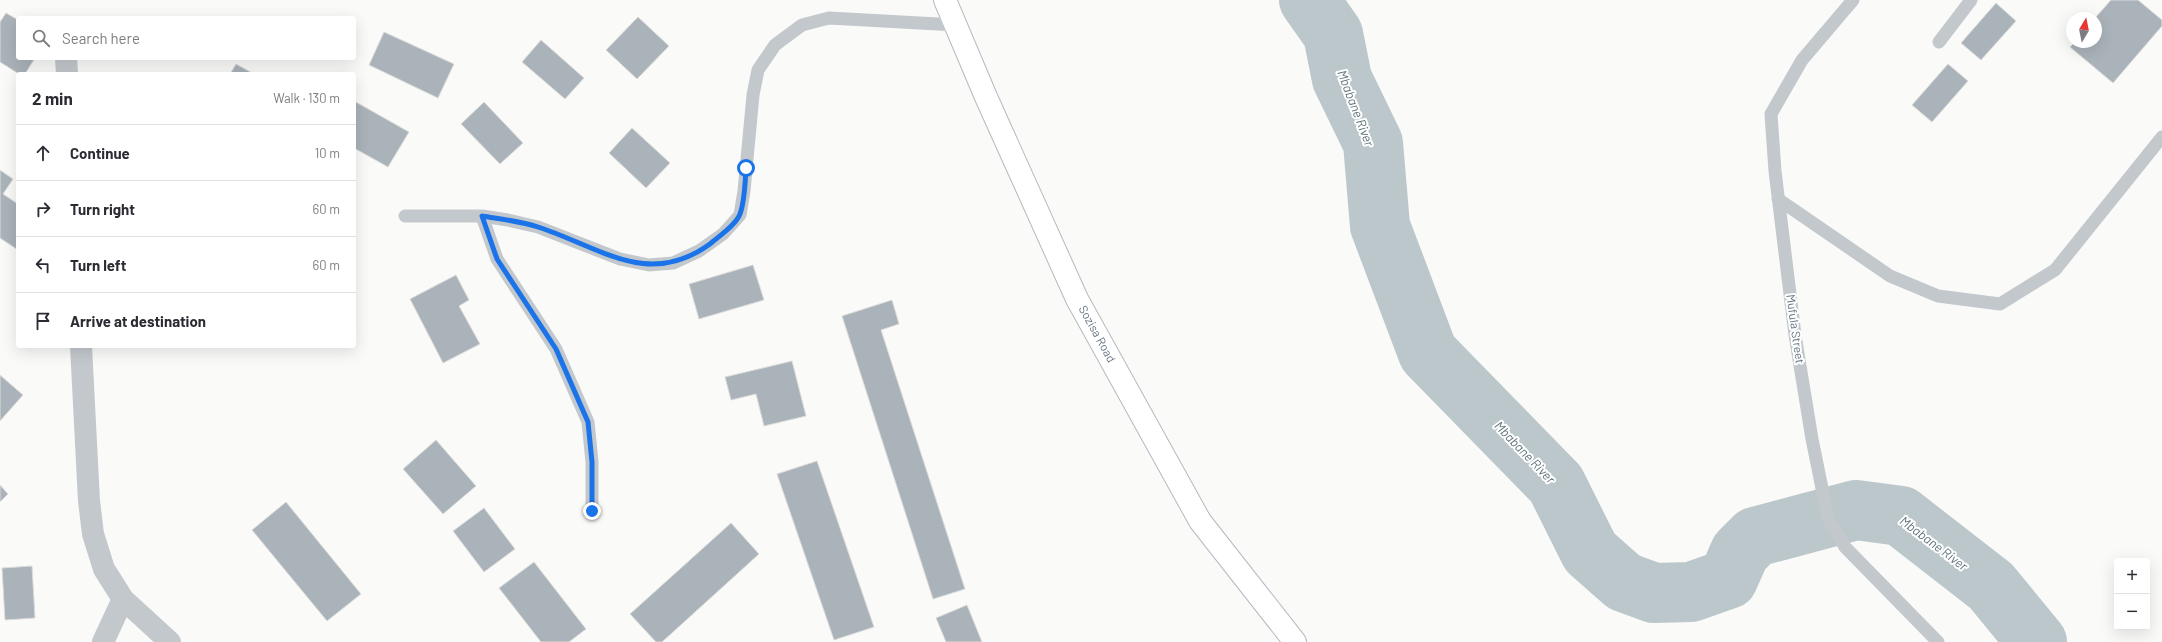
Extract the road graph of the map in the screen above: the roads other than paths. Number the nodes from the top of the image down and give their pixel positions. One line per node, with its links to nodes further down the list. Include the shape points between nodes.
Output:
1 (945, 0): 4 (main road, Sozisa Road)
2 (1853, 0): 9 (lane, Mufula Street, via 1802,60 1771,114)
3 (1970, 0): 5 (lane)
4 (956, 25): 11 (lane, via 829,18 802,25 775,45 758,70 754,89 740,215 723,234 699,251 673,263 649,266 620,259 538,227); 17 (main road, Sozisa Road, via 1077,299 1200,521)
5 (1939, 42)
6 (66, 60): 7 (street)
7 (67, 72)
8 (2162, 137): 9 (lane, via 2055,270 2000,304 1938,296 1890,276)
9 (1778, 198): 18 (lane, Mufula Street, via 1795,335 1828,518 1845,547)
10 (405, 216): 11 (lane)
11 (482, 216): 13 (lane, via 497,259 556,349 588,422 592,462)
12 (81, 348): 14 (street, via 88,501 93,534 104,569)
13 (592, 511)
14 (123, 599): 15 (street); 16 (street)
15 (103, 642)
16 (170, 642)
17 (1295, 642)
18 (1938, 642)

